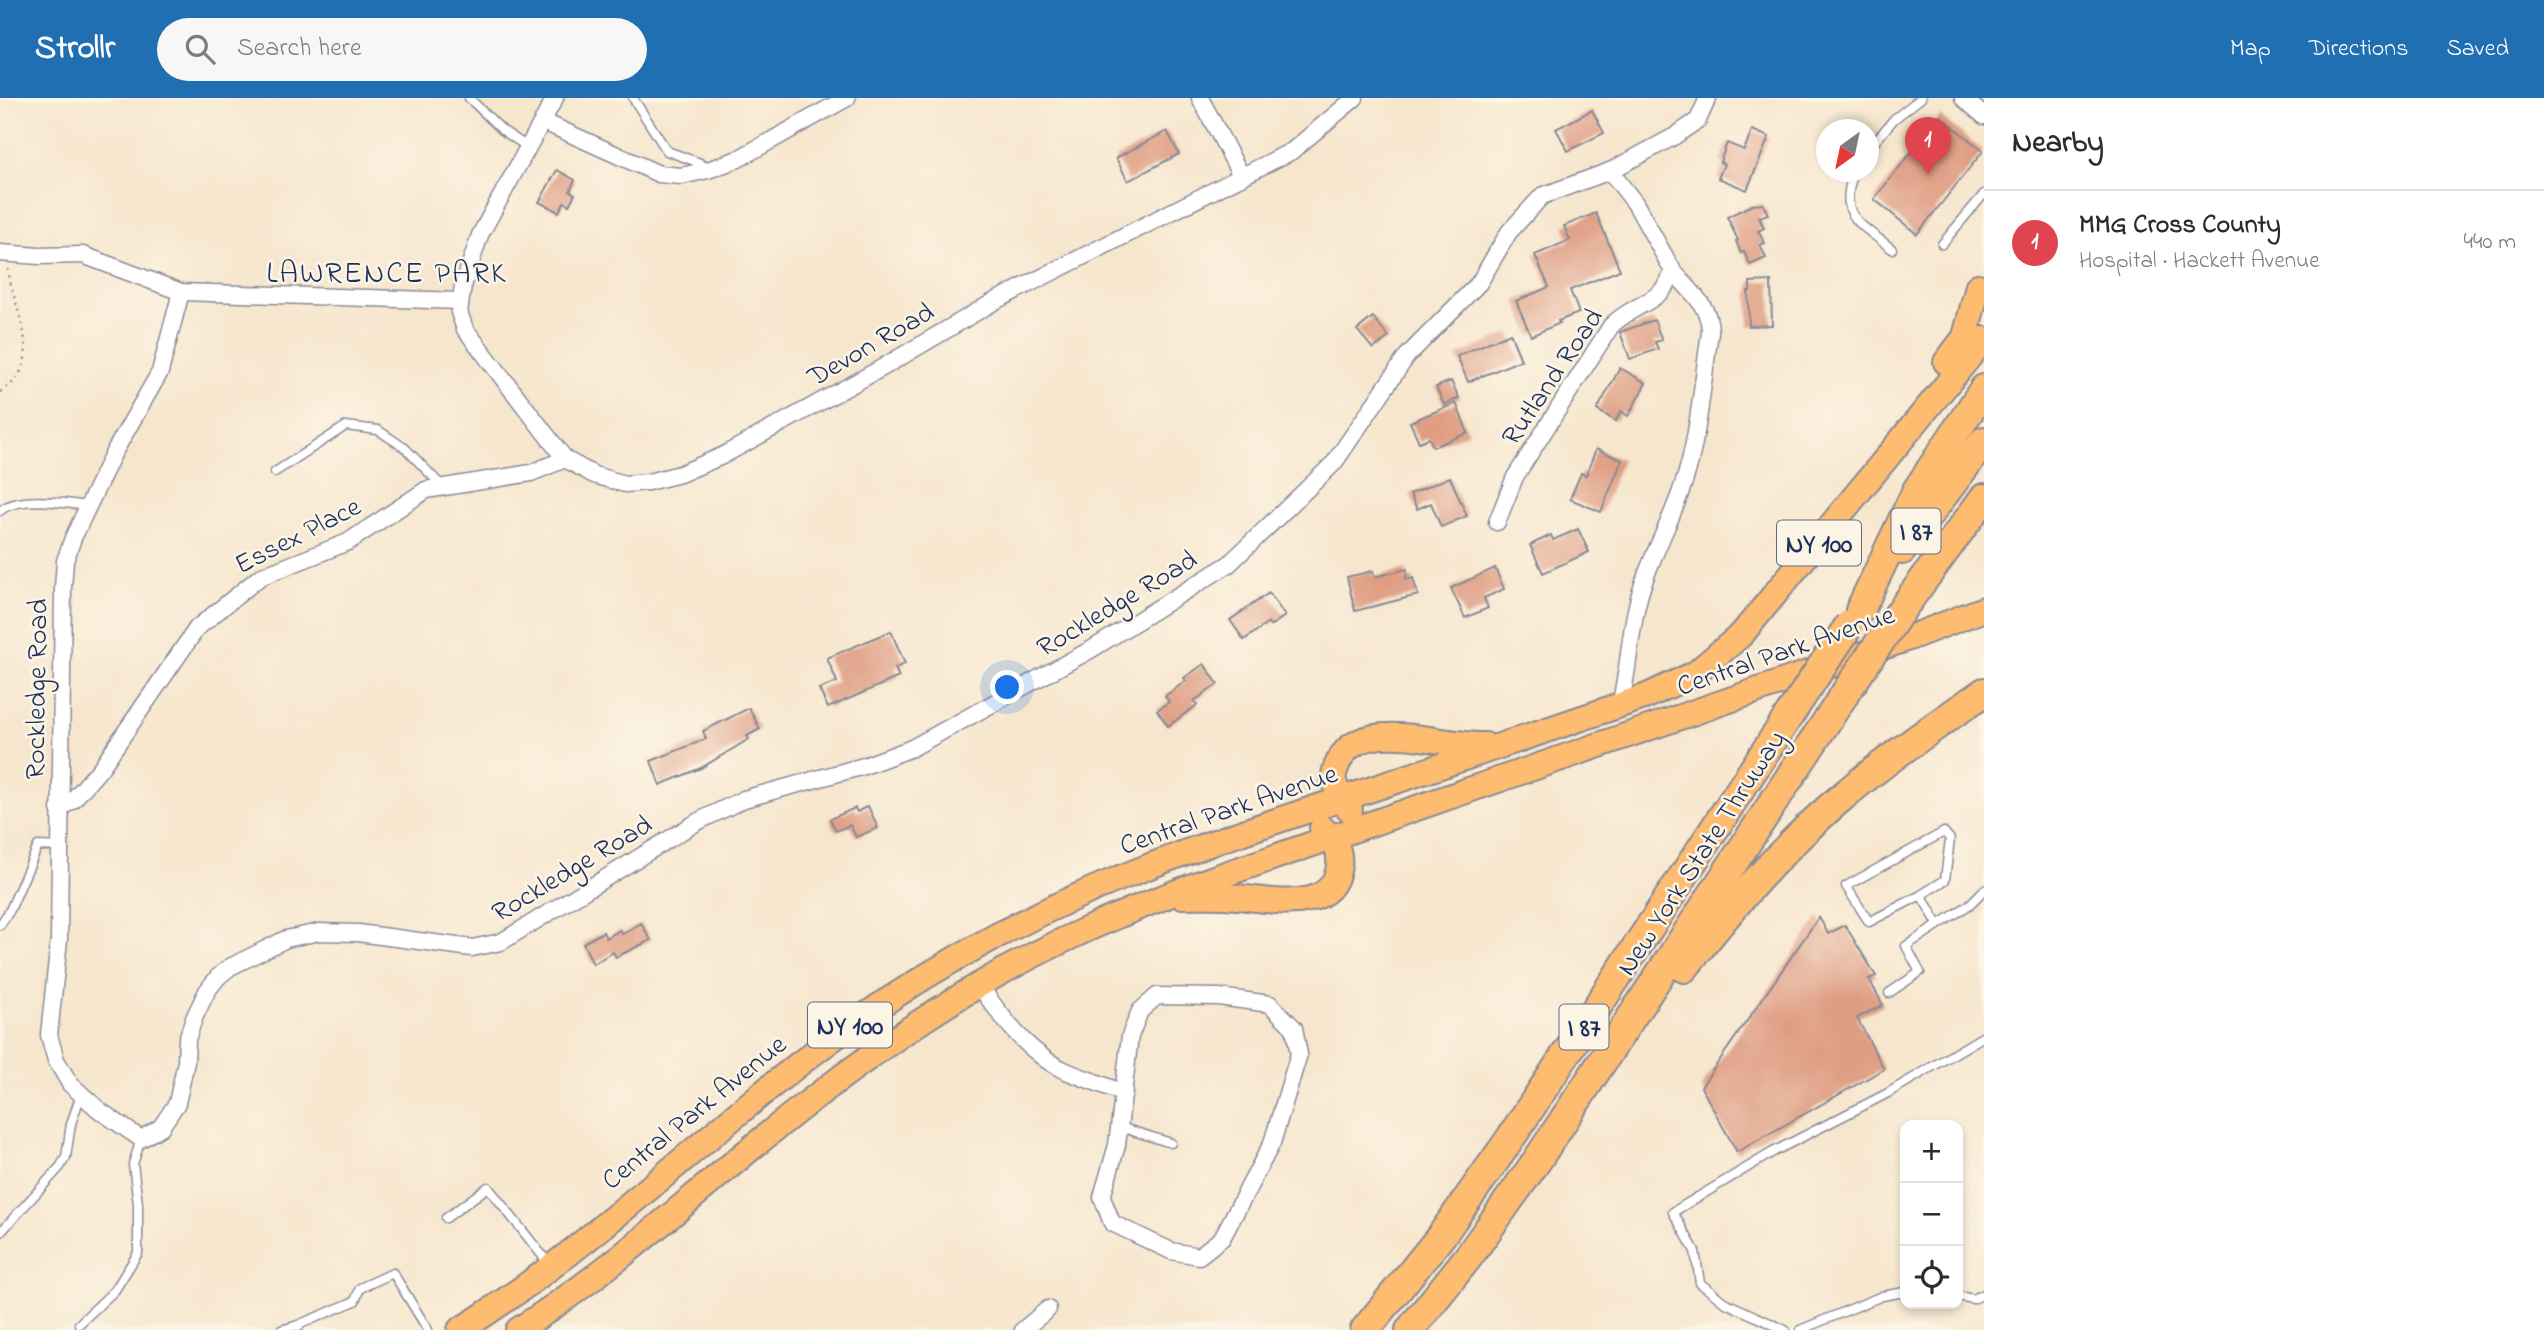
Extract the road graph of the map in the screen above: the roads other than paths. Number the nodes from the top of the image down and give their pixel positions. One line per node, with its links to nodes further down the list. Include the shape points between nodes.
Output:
1 (469, 98): 13 (lane)
2 (555, 98): 11 (street)
3 (632, 98): 14 (lane, via 667,151)
4 (847, 98): 14 (street, via 738,159)
5 (1200, 98): 16 (street)
6 (1354, 98): 16 (street, Devon Road, via 1292,150)
7 (1708, 98): 15 (street, Rockledge Road, via 1698,120)
8 (1921, 98): 12 (lane)
9 (1963, 98): 10 (street)
10 (1984, 116)
11 (544, 122): 13 (street); 14 (street, via 659,174 681,176)
12 (1879, 137)
13 (529, 148): 25 (street, via 480,234)
14 (708, 170)
15 (1610, 171): 22 (street, via 1635,203); 60 (street, Rockledge Road, via 1542,196 1509,232 1479,283 1407,356 1334,463 1229,564 1092,649 912,748 744,799 697,822 501,942 472,948 319,932 286,939 230,967 208,991 195,1016 177,1103 161,1127)
16 (1242, 177): 29 (street, Devon Road, via 995,301 734,450 680,474 625,484 594,475)
17 (1850, 182): 20 (lane, via 1847,202 1852,216)
18 (1984, 194): 19 (lane)
19 (1942, 244)
20 (1892, 249)
21 (4, 253): 24 (street, via 83,255)
22 (1673, 271): 36 (street, Rutland Road, via 1658,296 1611,326 1515,477); 40 (street, via 1706,309 1710,332 1691,453 1683,486 1639,598)
23 (1982, 282): 31 (main road, via 1965,337 1905,414)
24 (181, 292): 25 (street); 34 (street, Rockledge Road, via 160,372)
25 (460, 301): 29 (street, Devon Road, via 465,329)
26 (1984, 339): 31 (main road, Central Park Avenue / NY 100)
27 (1984, 389): 38 (highway, via 1917,490)
28 (1984, 441): 38 (highway, New York State Thruway / I 87)
29 (565, 458): 32 (street, Essex Place, via 531,473)
30 (275, 472): 32 (lane, via 346,426 378,430 405,448)
31 (1870, 479): 40 (main road, Central Park Avenue / NY 100, via 1760,615 1718,657 1672,686)
32 (443, 487): 43 (street, Essex Place, via 426,490 348,542 260,577 217,610 197,628 100,769)
33 (1984, 498): 58 (highway, New York State Thruway / I 87, bridge, via 1844,695)
34 (88, 506): 35 (lane, via 26,503 6,505); 43 (street, Rockledge Road, via 65,561)
35 (0, 511)
36 (1497, 522)
37 (1984, 609): 45 (main road, Central Park Avenue / NY 100)
38 (1855, 617): 76 (highway, New York State Thruway / I 87, bridge, via 1508,1142 1441,1236)
39 (1984, 692): 58 (highway, via 1872,772 1795,840 1724,916)
40 (1620, 705): 41 (main road, Central Park Avenue / NY 100)
41 (1510, 742): 42 (main road, Central Park Avenue / NY 100); 42 (main road, via 1462,745 1388,736 1363,738 1346,749 1337,764 1333,779)
42 (1340, 800): 44 (main road, Central Park Avenue / NY 100); 45 (main road, via 1359,816)
43 (59, 809): 47 (street, Rockledge Road)
44 (1297, 814): 46 (main road); 64 (main road, Central Park Avenue / NY 100, via 1101,886 996,936 911,986 791,1068)
45 (1382, 821): 46 (main road, Central Park Avenue / NY 100)
46 (1333, 838): 50 (main road, Central Park Avenue / NY 100); 50 (main road, via 1340,858 1336,877 1326,891 1311,900)
47 (59, 847): 52 (lane, via 38,846); 56 (street, Rockledge Road, via 59,940 49,1035 56,1060)
48 (1984, 890): 51 (lane)
49 (1921, 895): 49 (lane, via 1945,880 1950,839 1944,832 1846,886 1869,922); 51 (lane)
50 (1164, 896): 53 (main road, Central Park Avenue / NY 100)
51 (1938, 924): 54 (lane, via 1906,946 1920,972)
52 (0, 925)
53 (979, 985): 57 (street, via 1008,1024 1041,1056); 74 (main road, Central Park Avenue / NY 100, via 822,1092 637,1245)
54 (1889, 993)
55 (1984, 1036): 78 (lane, via 1673,1212 1695,1251 1700,1283 1724,1302)
56 (81, 1094): 60 (street, Rockledge Road); 63 (lane, via 66,1157)
57 (1124, 1094): 59 (street); 59 (street, via 1130,1035 1140,1011 1157,996 1270,1004 1293,1028 1299,1054 1272,1143 1222,1238 1199,1256 1171,1251 1112,1223 1102,1197)
58 (1570, 1112): 77 (highway, New York State Thruway / I 87, via 1490,1227)
59 (1120, 1127): 61 (lane)
60 (141, 1139): 69 (lane, via 133,1164 138,1254 115,1290)
61 (1171, 1143)
62 (446, 1218): 64 (lane, via 488,1187)
63 (0, 1233)
64 (551, 1266): 73 (main road, Central Park Avenue / NY 100)
65 (1900, 1293): 79 (lane)
66 (1984, 1294): 67 (lane)
67 (1963, 1297)
68 (1048, 1309): 75 (street)
69 (79, 1324)
70 (299, 1328): 71 (lane); 72 (lane, via 355,1301 360,1288 393,1273)
71 (281, 1330)
72 (428, 1330)
73 (460, 1330)
74 (518, 1330)
75 (1023, 1330)
76 (1365, 1330)
77 (1410, 1330)
78 (1784, 1330)
79 (1800, 1330)

